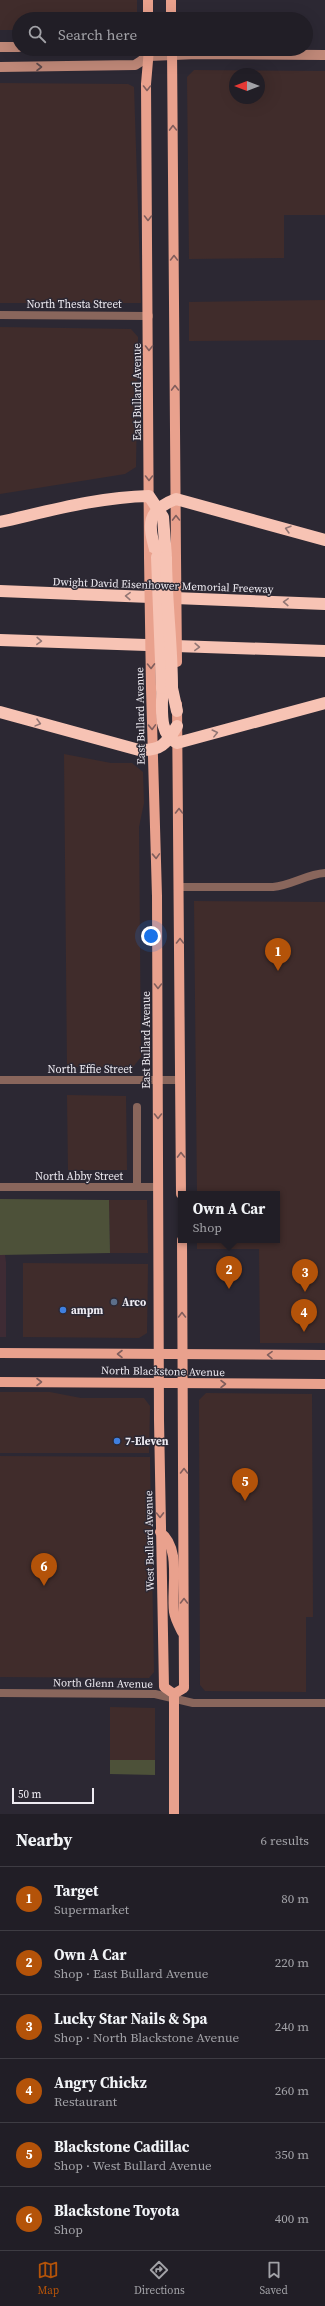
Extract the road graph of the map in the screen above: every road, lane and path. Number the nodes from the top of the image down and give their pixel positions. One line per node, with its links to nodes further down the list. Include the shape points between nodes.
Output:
1 (148, 0): 3 (main road)
2 (171, 0): 4 (main road)
3 (148, 12)
4 (172, 12)
5 (0, 47): 6 (main road)
6 (12, 47)
7 (313, 54): 8 (main road)
8 (325, 54)
9 (146, 56): 12 (main road, one-way to 9, via 135,66)
10 (149, 56): 14 (main road, East Bullard Avenue, one-way to 14, via 146,84)
11 (172, 56): 16 (main road, East Bullard Avenue, one-way to 11)
12 (0, 67)
13 (0, 315): 14 (street, North Thesta Street)
14 (149, 316): 15 (main road, East Bullard Avenue, one-way to 15)
15 (149, 496): 17 (highway); 18 (highway, via 130,496 76,505); 19 (main road, East Bullard Avenue)
16 (176, 499): 17 (highway); 20 (highway, one-way to 16); 21 (main road, East Bullard Avenue, one-way to 16)
17 (159, 508): 19 (highway); 21 (highway, via 165,530)
18 (0, 522)
19 (149, 525): 21 (highway)
20 (325, 540)
21 (162, 557): 26 (highway, bridge); 26 (main road, East Bullard Avenue, bridge)
22 (0, 591): 23 (highway, Dwight David Eisenhower Memorial Freeway, one-way to 22)
23 (325, 604)
24 (0, 640): 25 (highway, one-way to 25)
25 (325, 651)
26 (166, 688): 28 (highway); 31 (highway, via 163,726); 32 (main road, East Bullard Avenue, one-way to 32)
27 (325, 703): 31 (highway, one-way to 27)
28 (177, 711): 30 (main road)
29 (0, 712): 32 (highway, one-way to 32, via 139,750)
30 (177, 726): 31 (highway)
31 (173, 741): 32 (highway); 34 (main road, one-way to 31)
32 (153, 750): 36 (main road, East Bullard Avenue, one-way to 36)
33 (325, 872): 34 (street, via 285,886)
34 (179, 887): 37 (main road, one-way to 34)
35 (0, 1080): 36 (street, North Effie Street)
36 (158, 1080): 37 (street, North Effie Street); 41 (main road, East Bullard Avenue, one-way to 41)
37 (180, 1080): 42 (main road, one-way to 37)
38 (137, 1107): 40 (street)
39 (0, 1187): 40 (street, North Abby Street)
40 (137, 1187): 41 (street, North Abby Street)
41 (158, 1187): 45 (main road, East Bullard Avenue)
42 (181, 1191)
43 (182, 1243): 46 (main road, one-way to 43)
44 (0, 1353): 45 (main road, North Blackstone Avenue, one-way to 44)
45 (159, 1354): 46 (main road, North Blackstone Avenue); 50 (main road, East Bullard Avenue)
46 (183, 1354): 47 (main road, North Blackstone Avenue, one-way to 46); 51 (main road)
47 (325, 1356)
48 (325, 1381): 52 (main road)
49 (0, 1382): 50 (main road, North Blackstone Avenue, one-way to 50)
50 (159, 1383): 51 (main road, North Blackstone Avenue); 54 (main road, West Bullard Avenue, one-way to 54)
51 (184, 1384): 52 (main road, North Blackstone Avenue, one-way to 52); 55 (main road, one-way to 51)
52 (303, 1384): 53 (main road, North Blackstone Avenue)
53 (325, 1384)
54 (160, 1532): 55 (main road, via 167,1537 172,1547 174,1613); 57 (main road, West Bullard Avenue, via 164,1687)
55 (184, 1640): 57 (main road, via 184,1688)
56 (0, 1693): 57 (street, North Glenn Avenue, via 155,1694)
57 (174, 1697): 58 (street, North Glenn Avenue, via 193,1703); 59 (main road)
58 (325, 1702)
59 (174, 1814)

